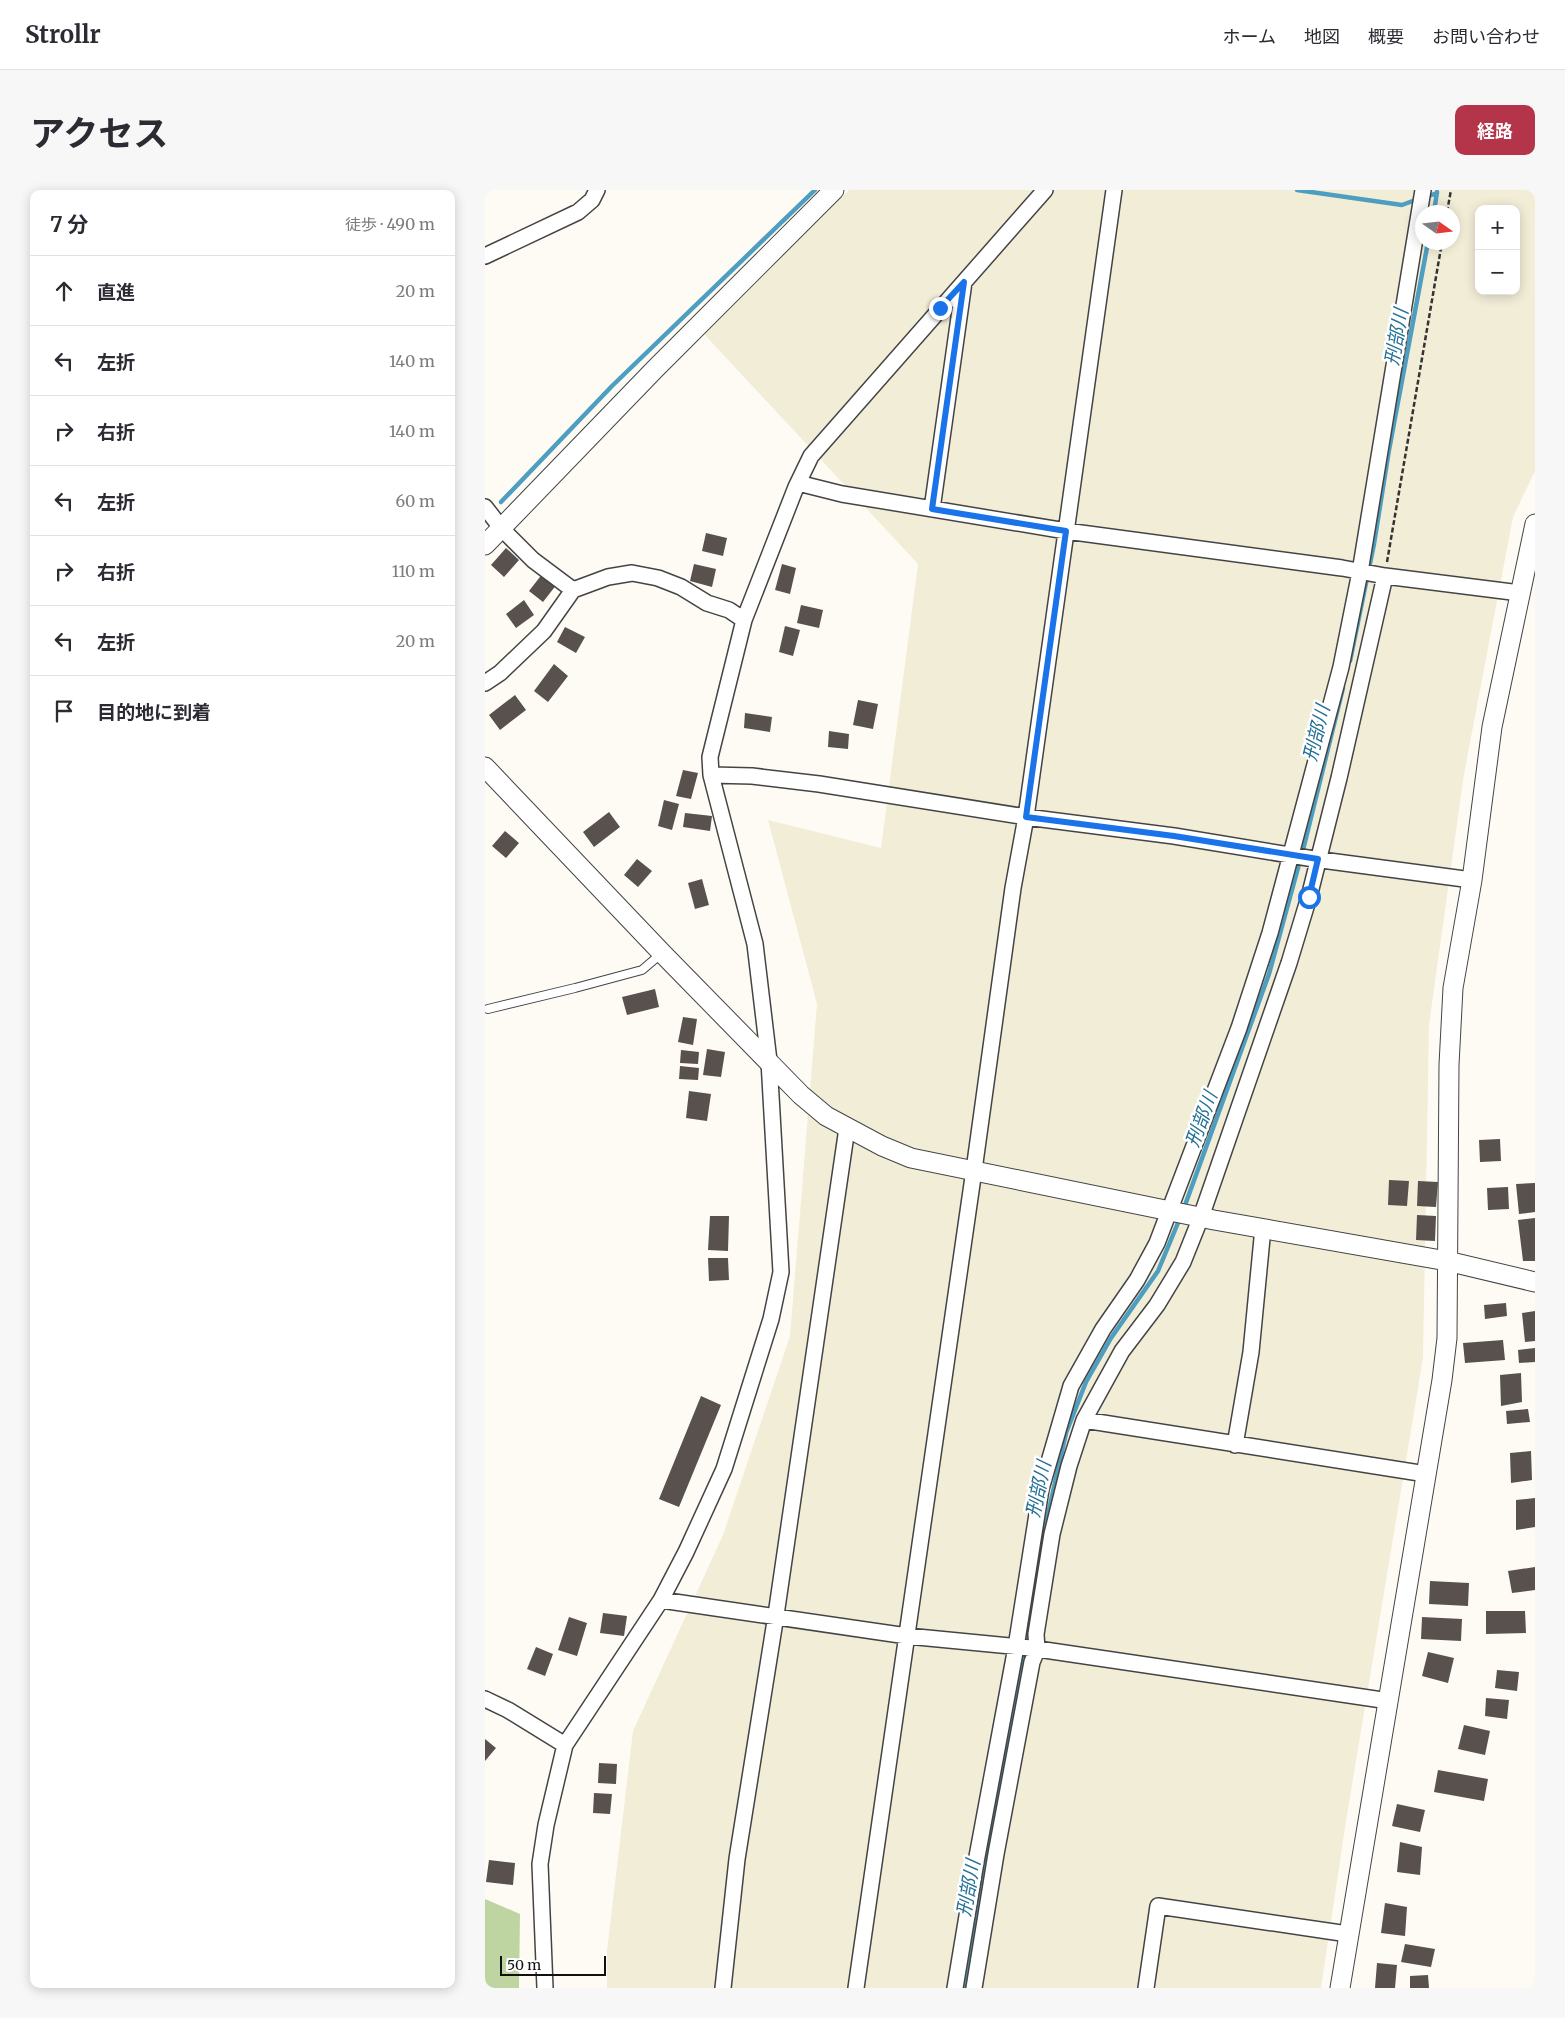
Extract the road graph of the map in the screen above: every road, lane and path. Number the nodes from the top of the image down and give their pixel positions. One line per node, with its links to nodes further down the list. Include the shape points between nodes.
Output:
1 (597, 190): 9 (street, via 592,200 578,212)
2 (834, 190): 15 (street, via 648,376)
3 (1045, 190): 10 (street)
4 (1115, 190): 16 (street)
5 (1451, 190): 7 (path)
6 (1422, 195): 18 (street)
7 (1448, 205)
8 (1441, 250): 19 (path)
9 (485, 256)
10 (964, 282): 11 (street, via 811,456); 13 (street)
11 (798, 482): 13 (street, via 842,494); 22 (street)
12 (485, 507): 15 (street)
13 (932, 509): 16 (street)
14 (1535, 524): 21 (street)
15 (502, 529): 17 (street); 20 (street, via 533,560)
16 (1066, 531): 18 (street); 26 (street)
17 (485, 546)
18 (1361, 572): 19 (street); 27 (street, via 1341,667)
19 (1385, 576): 21 (street); 28 (street, via 1339,778)
20 (573, 590): 22 (street, via 608,577 632,573 681,587); 23 (street, via 544,631)
21 (1520, 593): 29 (street, via 1493,727)
22 (744, 620): 25 (street, via 710,757)
23 (485, 683)
24 (485, 766): 30 (street)
25 (711, 775): 26 (street, via 819,784); 32 (street, via 755,944)
26 (1026, 817): 27 (street); 34 (street, via 1013,888)
27 (1293, 855): 28 (street); 35 (street, via 1239,1028)
28 (1316, 859): 29 (street); 36 (street, via 1309,897 1289,963)
29 (1472, 880): 38 (street, via 1453,988)
30 (662, 952): 31 (lane, via 642,970); 32 (street)
31 (488, 1009)
32 (769, 1061): 33 (street, via 801,1095); 43 (street, via 781,1272 771,1319 724,1469)
33 (847, 1128): 34 (street, via 911,1158); 44 (street)
34 (974, 1170): 35 (street); 45 (street)
35 (1172, 1210): 36 (street); 46 (street, via 1137,1280 1103,1329 1071,1386 1041,1489)
36 (1200, 1216): 37 (street); 40 (street, via 1183,1262 1157,1305 1122,1351)
37 (1263, 1228): 38 (street); 41 (street, via 1251,1352)
38 (1447, 1261): 39 (street); 42 (street, via 1447,1338)
39 (1535, 1282)
40 (1084, 1420): 41 (street); 46 (street, via 1052,1534 1036,1634)
41 (1235, 1445): 42 (street)
42 (1426, 1474): 48 (street)
43 (661, 1600): 44 (street); 49 (street)
44 (776, 1615): 45 (street); 52 (street, via 737,1860)
45 (907, 1636): 46 (street); 53 (street)
46 (1027, 1648): 48 (street); 54 (street, via 976,1862); 55 (street, via 1032,1662)
47 (485, 1699): 49 (street)
48 (1389, 1701): 50 (street)
49 (565, 1745): 51 (street, via 540,1864)
50 (1348, 1934): 56 (street, via 1158,1906); 57 (street)
51 (545, 1988)
52 (723, 1988)
53 (857, 1988)
54 (955, 1988)
55 (974, 1988)
56 (1145, 1988)
57 (1340, 1988)

